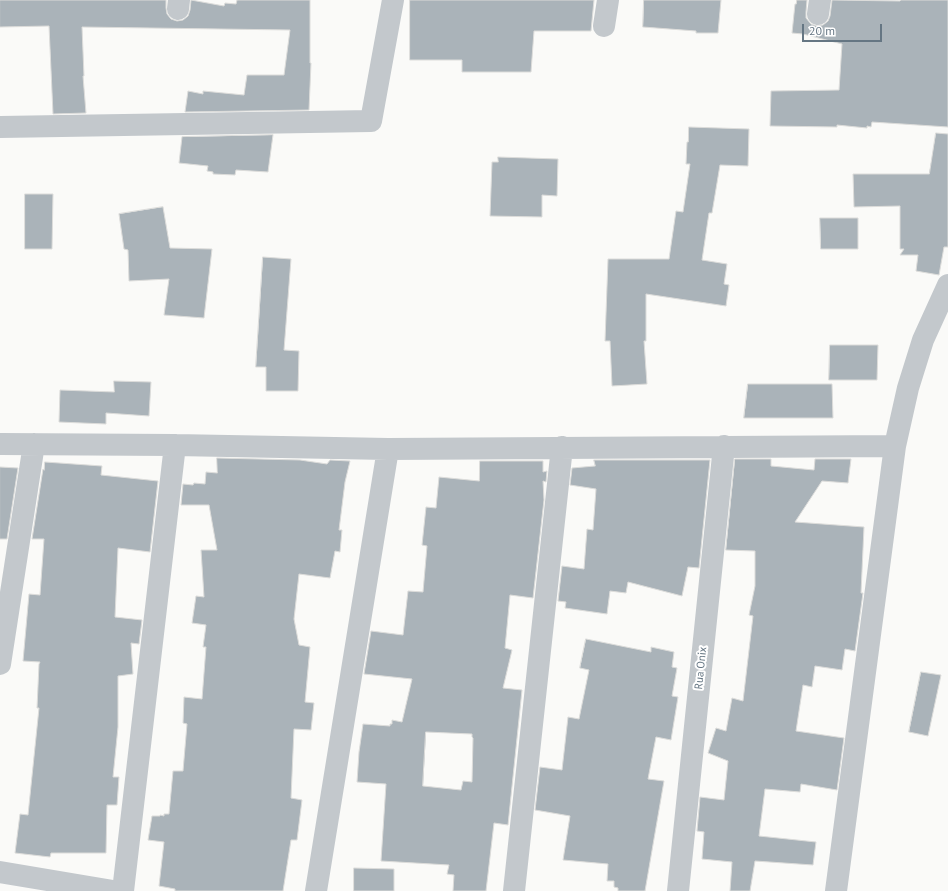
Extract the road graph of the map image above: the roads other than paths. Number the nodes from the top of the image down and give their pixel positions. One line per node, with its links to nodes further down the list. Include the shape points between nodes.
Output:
1 (608, 0): 3 (street)
2 (392, 7): 4 (street, via 371,121)
3 (604, 26)
4 (0, 127)
5 (948, 285): 10 (street, via 923,340 908,388)
6 (0, 444): 7 (street)
7 (34, 444): 8 (street); 13 (street)
8 (176, 445): 12 (street); 16 (street)
9 (724, 446): 10 (street); 11 (street); 19 (street, Rua Onix)
10 (896, 446): 20 (street)
11 (562, 447): 12 (street); 18 (street)
12 (388, 449): 17 (street)
13 (0, 664)
14 (0, 872): 15 (street)
15 (113, 891)
16 (123, 891)
17 (316, 891)
18 (514, 891)
19 (678, 891)
20 (836, 891)

